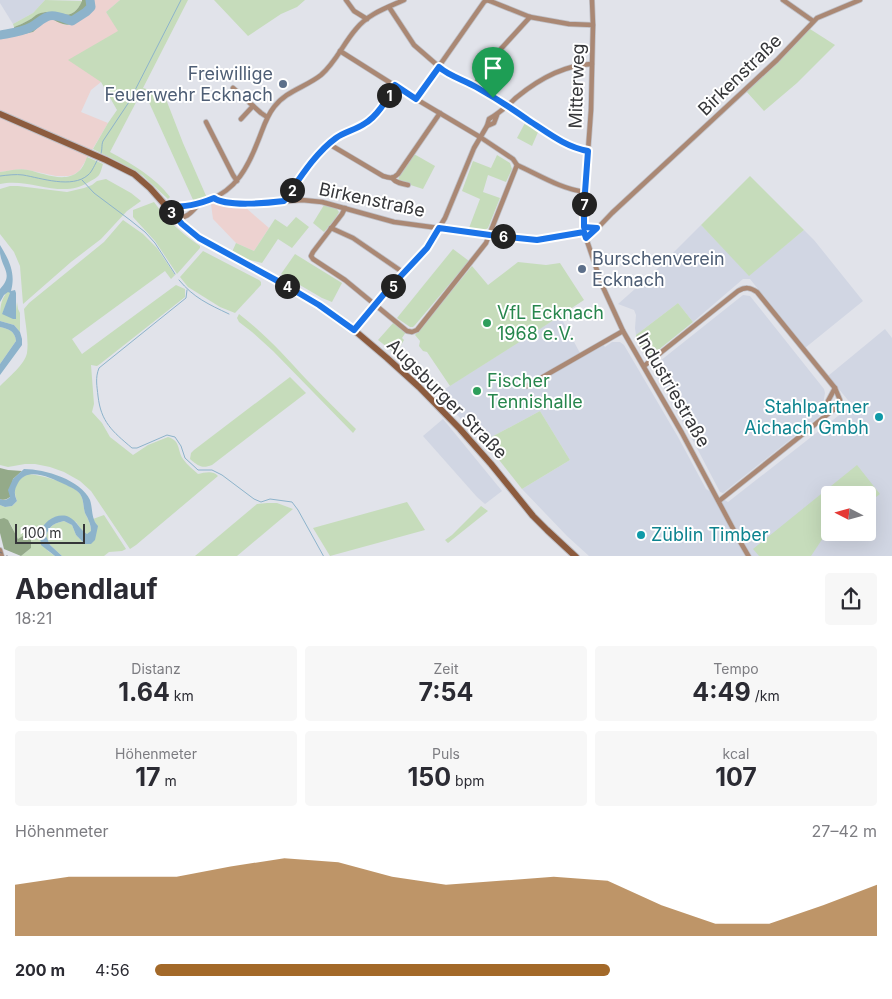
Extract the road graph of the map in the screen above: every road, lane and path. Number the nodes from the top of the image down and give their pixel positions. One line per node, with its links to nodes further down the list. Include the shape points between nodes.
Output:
1 (346, 0): 8 (street, via 354,11)
2 (404, 0): 6 (street)
3 (592, 0): 10 (street, Mitterweg)
4 (783, 0): 9 (street)
5 (860, 0): 9 (street, Birkenstraße)
6 (389, 7): 8 (street); 13 (street, via 414,45)
7 (530, 17): 10 (street); 13 (street, via 487,0); 15 (street, via 499,51)
8 (367, 19): 11 (street)
9 (813, 22): 43 (street, Birkenstraße)
10 (593, 25): 12 (street, Mitterweg)
11 (340, 51): 14 (street); 22 (street, via 323,73 283,98)
12 (592, 64): 19 (street, via 565,68 546,77); 27 (street, Mitterweg)
13 (439, 67): 15 (street); 17 (street)
14 (395, 85): 17 (street); 26 (street, via 371,119)
15 (474, 86): 19 (street)
16 (233, 88): 18 (street)
17 (416, 99): 20 (street)
18 (253, 106): 22 (street); 23 (street)
19 (507, 106): 25 (street, via 489,119); 27 (street, via 562,142)
20 (440, 113): 25 (street); 29 (street)
21 (0, 114): 36 (main road, Augsburger Straße, via 127,170)
22 (268, 117): 30 (street, via 246,169)
23 (241, 118)
24 (206, 122): 30 (street)
25 (480, 137): 28 (street); 42 (street)
26 (329, 144): 29 (street, via 382,176); 34 (street)
27 (588, 151): 32 (street, Mitterweg)
28 (517, 165): 32 (street, via 562,186); 46 (street)
29 (392, 178): 31 (street)
30 (237, 181): 33 (street)
31 (408, 185)
32 (586, 192): 45 (street, Mitterweg)
33 (214, 198): 34 (street, Birkenstraße, via 233,203); 35 (street)
34 (284, 201): 38 (street, Birkenstraße, via 314,201)
35 (200, 203): 37 (street); 39 (street)
36 (167, 207): 37 (street); 40 (main road, Augsburger Straße)
37 (186, 207): 40 (street, via 177,212)
38 (345, 208): 41 (street); 42 (street, Birkenstraße, via 394,222)
39 (189, 214): 40 (street); 44 (street)
40 (176, 217): 44 (main road, Augsburger Straße)
41 (331, 228): 48 (street, via 353,238); 49 (street, via 313,252 313,259)
42 (439, 228): 46 (street, Birkenstraße); 48 (street, via 427,248)
43 (597, 228): 45 (street, Birkenstraße); 47 (street, Birkenstraße)
44 (187, 229): 50 (main road, Augsburger Straße, via 319,305)
45 (584, 229): 46 (street, Birkenstraße, via 537,240); 47 (street, Industriestraße)
46 (490, 235): 49 (street, via 417,330 407,331)
47 (586, 238): 51 (street, Industriestraße, via 602,285)
48 (404, 273): 49 (street)
49 (376, 305): 50 (street)
50 (354, 330): 59 (main road, Augsburger Straße, via 419,387 492,464 533,516)
51 (624, 331): 52 (street, Industriestraße); 53 (street)
52 (644, 366): 54 (street, via 738,291 752,288); 56 (street, Industriestraße)
53 (527, 386)
54 (835, 388): 55 (street, via 828,401); 55 (street, via 840,400)
55 (833, 410): 56 (street)
56 (719, 501): 60 (street, Industriestraße)
57 (0, 550): 58 (street)
58 (2, 556)
59 (576, 556)
60 (749, 556)

